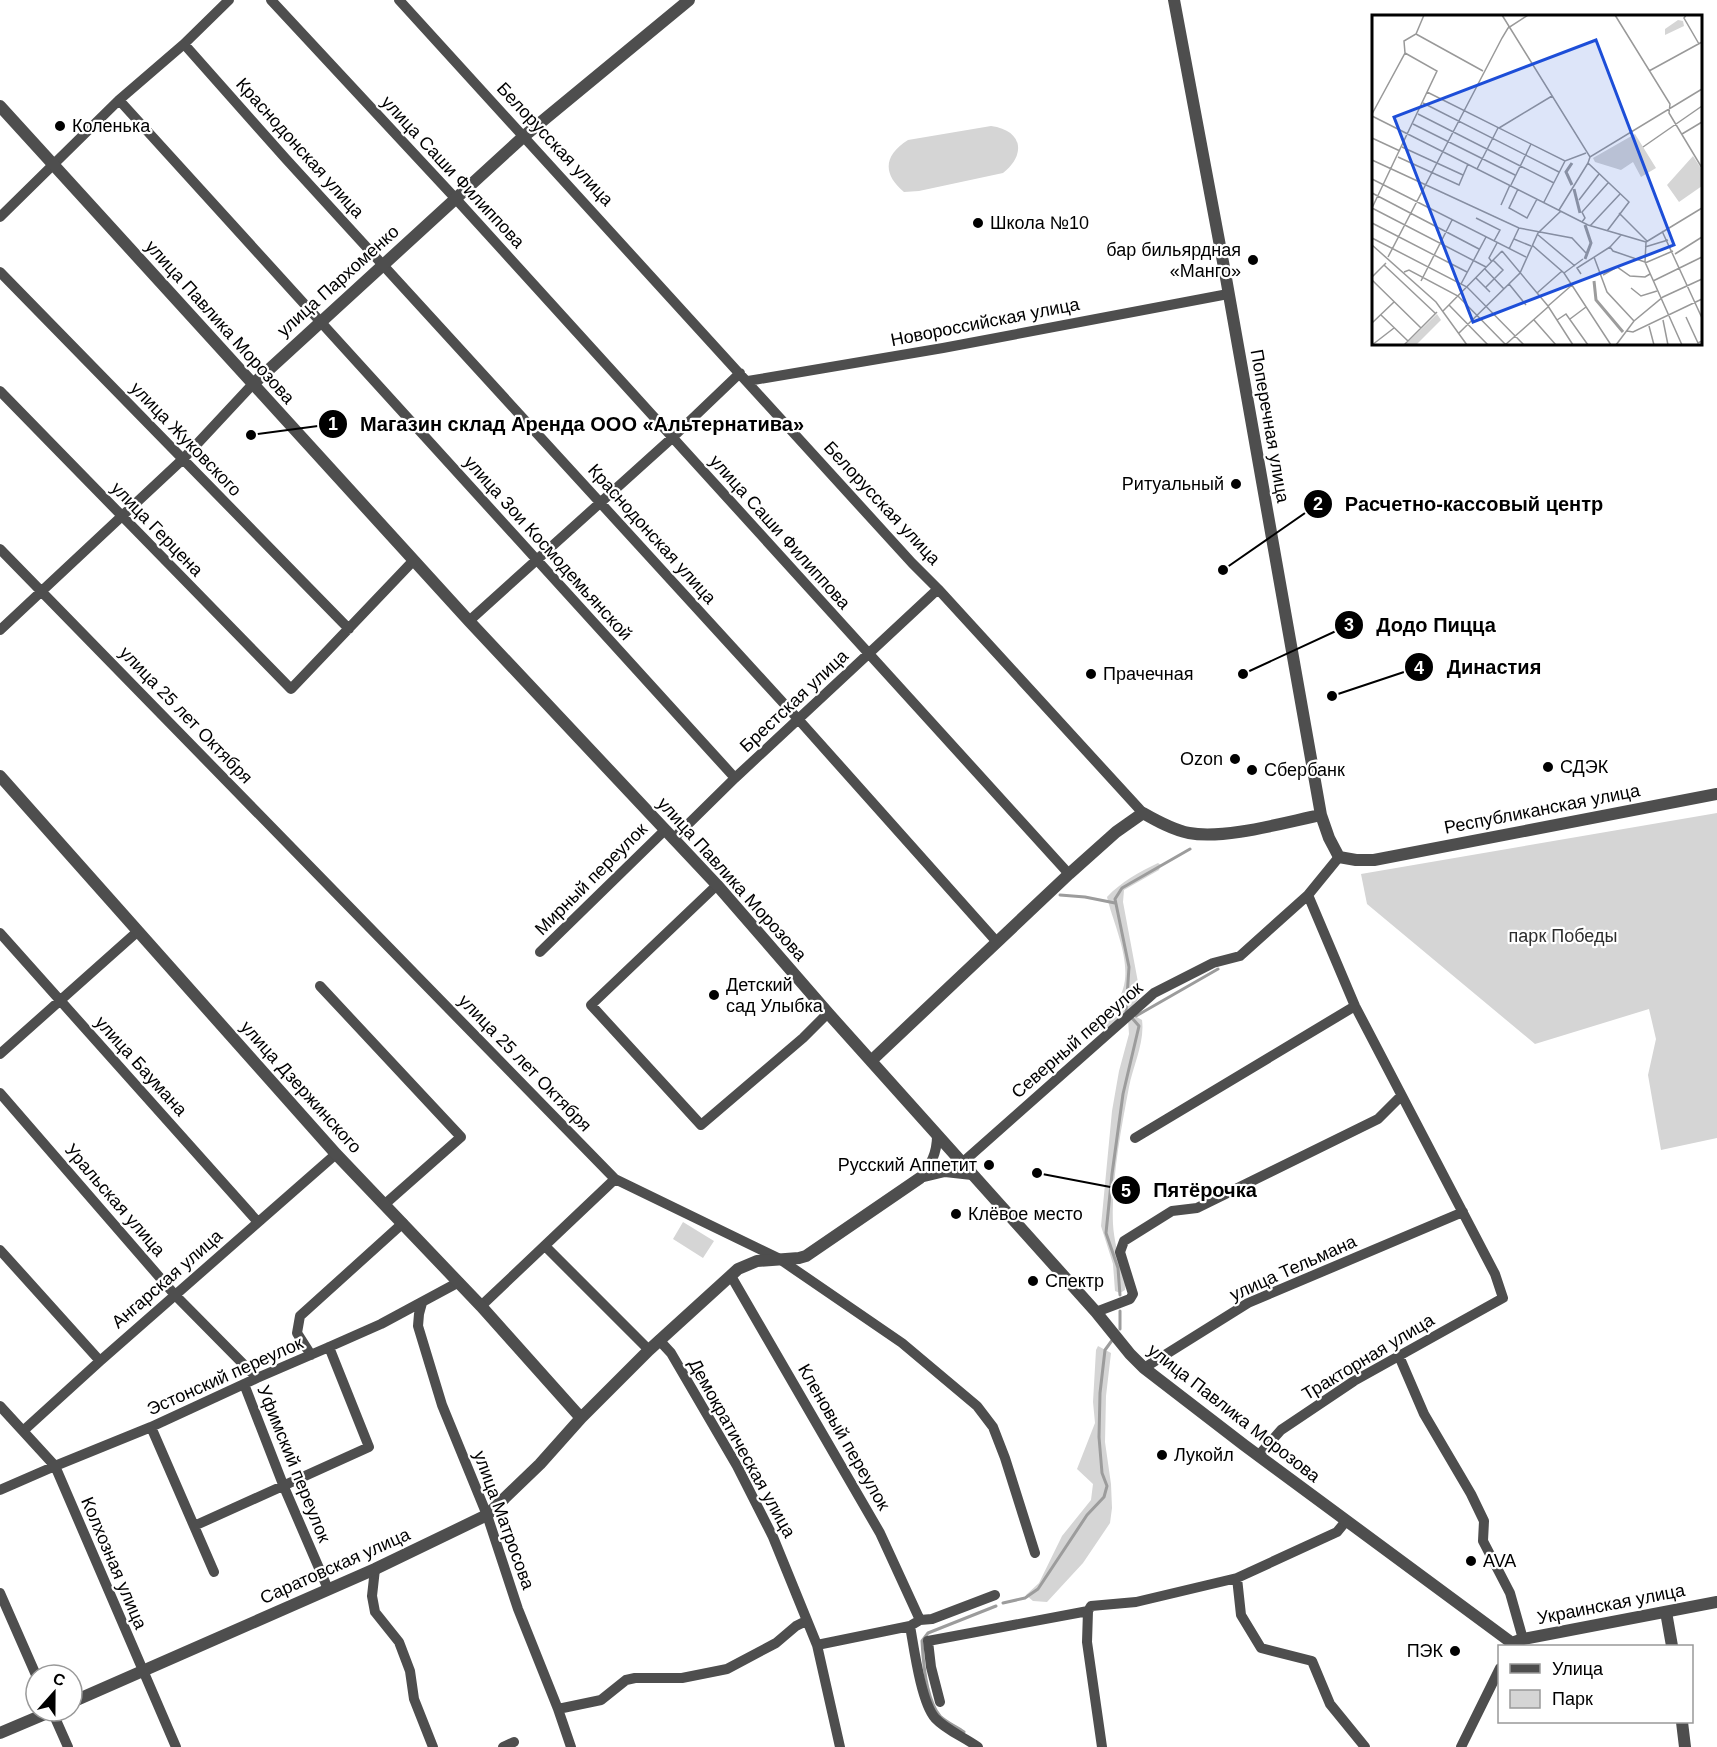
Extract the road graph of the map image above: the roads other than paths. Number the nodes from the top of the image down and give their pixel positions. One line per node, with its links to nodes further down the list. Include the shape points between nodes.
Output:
1 (229, 0): 6 (street)
2 (271, 0): 11 (street, улица Саши Филиппова)
3 (399, 0): 9 (street, Белорусская улица)
4 (689, 0): 9 (street, улица Пархоменко)
5 (1174, 0): 15 (street, Поперечная улица)
6 (184, 44): 7 (street); 13 (street, Краснодонская улица)
7 (118, 100): 10 (street); 16 (street, улица Зои Космодемьянской)
8 (0, 106): 10 (street, улица Павлика Морозова)
9 (523, 137): 11 (street, улица Пархоменко); 17 (street, Белорусская улица)
10 (53, 164): 12 (street); 18 (street, улица Павлика Морозова)
11 (456, 199): 13 (street, улица Пархоменко); 20 (street, улица Саши Филиппова)
12 (0, 217)
13 (383, 264): 16 (street, улица Пархоменко); 22 (street, Краснодонская улица)
14 (0, 272): 21 (street, улица Жуковского)
15 (1228, 294): 17 (street, Новороссийская улица, via 932,350); 38 (street, Поперечная улица)
16 (320, 322): 18 (street, улица Пархоменко); 26 (street, улица Зои Космодемьянской)
17 (744, 377): 20 (street); 27 (street, Белорусская улица)
18 (252, 384): 21 (street, улица Пархоменко); 25 (street, улица Павлика Морозова)
19 (0, 391): 23 (street, улица Герцена)
20 (672, 438): 22 (street); 32 (street, улица Саши Филиппова)
21 (183, 459): 23 (street, улица Пархоменко); 30 (street, улица Жуковского)
22 (601, 502): 26 (street); 33 (street, Краснодонская улица)
23 (122, 516): 28 (street, улица Пархоменко); 30 (street, улица Герцена, via 291,689)
24 (0, 549): 28 (street, улица 25 лет Октября)
25 (414, 560): 29 (street, улица Павлика Морозова); 30 (street)
26 (536, 560): 29 (street); 35 (street, улица Зои Космодемьянской)
27 (938, 589): 32 (street, Брестская улица); 37 (street, Белорусская улица)
28 (42, 591): 31 (street, улица Пархоменко); 62 (street, улица 25 лет Октября)
29 (469, 621): 39 (street, улица Павлика Морозова)
30 (349, 629)
31 (0, 630)
32 (868, 654): 33 (street, Брестская улица); 41 (street, улица Саши Филиппова)
33 (798, 719): 35 (street, Брестская улица); 46 (street, Краснодонская улица)
34 (0, 776): 44 (street, улица Дзержинского)
35 (735, 778): 39 (street, Брестская улица)
36 (1717, 794): 40 (street, Республиканская улица, via 1374,860)
37 (1143, 813): 38 (street, Белорусская улица, via 1184,832 1206,835); 41 (street)
38 (1322, 815): 40 (street, Поперечная улица)
39 (669, 834): 42 (street, улица Павлика Морозова); 47 (street, Мирный переулок)
40 (1339, 857): 43 (street, Северный переулок)
41 (1069, 874): 46 (street)
42 (717, 885): 51 (street, улица Павлика Морозова); 51 (street, via 591,1005 701,1125)
43 (1308, 895): 50 (street); 59 (street, Северный переулок, via 1240,956 1213,963 1154,993)
44 (137, 932): 49 (street); 58 (street, улица Дзержинского)
45 (0, 933): 49 (street, улица Баумана)
46 (996, 941): 53 (street)
47 (540, 952)
48 (320, 986): 63 (street, via 462,1137)
49 (60, 1001): 52 (street); 65 (street, улица Баумана)
50 (1355, 1006): 55 (street); 57 (street)
51 (828, 1013): 53 (street, улица Павлика Морозова)
52 (0, 1054)
53 (871, 1061): 56 (street, улица Павлика Морозова)
54 (0, 1093): 72 (street, Уральская улица)
55 (1401, 1096): 64 (street); 75 (street, via 1378,1119 1197,1208 1172,1211 1124,1241 1120,1252 1133,1294 1130,1299)
56 (937, 1136): 59 (street, улица Павлика Морозова); 61 (street, via 933,1160)
57 (1135, 1138)
58 (336, 1154): 63 (street, улица Дзержинского); 65 (street, Ангарская улица)
59 (962, 1163): 60 (street, улица Павлика Морозова)
60 (972, 1175): 61 (street, via 945,1172); 75 (street, улица Павлика Морозова)
61 (920, 1178): 69 (street, Саратовская улица, via 806,1256)
62 (615, 1179): 67 (street); 69 (street, улица 25 лет Октября)
63 (385, 1204): 66 (street, улица Дзержинского)
64 (1463, 1212): 80 (street, Тракторная улица, via 1503,1298); 82 (street, улица Тельмана, via 1248,1303)
65 (257, 1221): 72 (street, Ангарская улица)
66 (403, 1223): 71 (street, улица Дзержинского); 79 (street, via 300,1316 297,1333)
67 (545, 1246): 74 (street); 78 (street)
68 (0, 1250): 81 (street)
69 (778, 1258): 70 (street, Саратовская улица, via 744,1265); 96 (street, улица 25 лет Октября, via 902,1343 977,1406 993,1427)
70 (731, 1276): 76 (street, Саратовская улица); 107 (street, Кленовый переулок, via 880,1533)
71 (459, 1282): 73 (street, Эстонский переулок); 74 (street, улица Дзержинского)
72 (175, 1295): 81 (street, Ангарская улица); 83 (street, Уральская улица)
73 (422, 1303): 77 (street, Эстонский переулок); 93 (street, улица Матросова, via 418,1314 420,1337 442,1405)
74 (481, 1306): 86 (street, улица Дзержинского)
75 (1096, 1312): 82 (street, улица Павлика Морозова)
76 (659, 1340): 78 (street, Саратовская улица); 106 (street, Демократическая улица, via 671,1353 737,1466 773,1537)
77 (329, 1347): 79 (street, Эстонский переулок); 91 (street, via 369,1448)
78 (649, 1350): 86 (street, Саратовская улица)
79 (311, 1355): 83 (street, Эстонский переулок)
80 (1399, 1356): 89 (street, Тракторная улица, via 1281,1430); 108 (street, via 1424,1414 1484,1521 1483,1541 1510,1593)
81 (100, 1360): 88 (street, Ангарская улица)
82 (1144, 1368): 89 (street, улица Павлика Морозова)
83 (257, 1378): 84 (street, Эстонский переулок)
84 (244, 1384): 87 (street, Эстонский переулок); 91 (street, Уфимский переулок)
85 (0, 1406): 88 (street, Колхозная улица)
86 (581, 1418): 93 (street, Саратовская улица)
87 (151, 1427): 90 (street, Эстонский переулок); 95 (street)
88 (23, 1431): 90 (street, Колхозная улица)
89 (1258, 1456): 94 (street, улица Павлика Морозова)
90 (55, 1466): 92 (street, Эстонский переулок); 112 (street, Колхозная улица)
91 (284, 1487): 95 (street); 100 (street, Уфимский переулок)
92 (0, 1490)
93 (487, 1515): 97 (street, Саратовская улица); 116 (street, улица Матросова, via 518,1610)
94 (1346, 1521): 99 (street, via 1337,1532); 108 (street, улица Павлика Морозова)
95 (194, 1526): 98 (street)
96 (1035, 1553)
97 (375, 1569): 100 (street, Саратовская улица); 124 (street, via 375,1612 399,1642)
98 (214, 1572)
99 (1237, 1578): 104 (street, via 1136,1602 1091,1605); 130 (street, via 1241,1615 1261,1648 1311,1661 1330,1704)
100 (328, 1589): 112 (street, Саратовская улица)
101 (0, 1593): 111 (street)
102 (995, 1595): 107 (street)
103 (1717, 1602): 105 (street, Украинская улица)
104 (1088, 1611): 115 (street, via 928,1641); 129 (street)
105 (1666, 1612): 108 (street, Украинская улица); 110 (street)
106 (806, 1621): 109 (street, Демократическая улица); 116 (street, via 776,1643 727,1669 682,1678 635,1677 601,1700)
107 (915, 1623): 109 (street); 128 (street, Кленовый переулок, via 926,1699 934,1717)
108 (1515, 1643)
109 (817, 1645): 127 (street, Демократическая улица)
110 (1672, 1645)
111 (31, 1663)
112 (143, 1672): 114 (street, Саратовская улица); 123 (street, Колхозная улица)
113 (1496, 1686): 131 (street)
114 (84, 1697)
115 (940, 1701)
116 (558, 1709): 126 (street, улица Матросова)
117 (24, 1723): 120 (street)
118 (57, 1723): 122 (street)
119 (1682, 1723): 132 (street)
120 (0, 1733)
121 (514, 1742): 125 (street)
122 (68, 1747)
123 (176, 1747)
124 (432, 1747)
125 (503, 1747)
126 (571, 1747)
127 (840, 1747)
128 (978, 1747)
129 (1101, 1747)
130 (1365, 1747)
131 (1461, 1747)
132 (1685, 1747)

